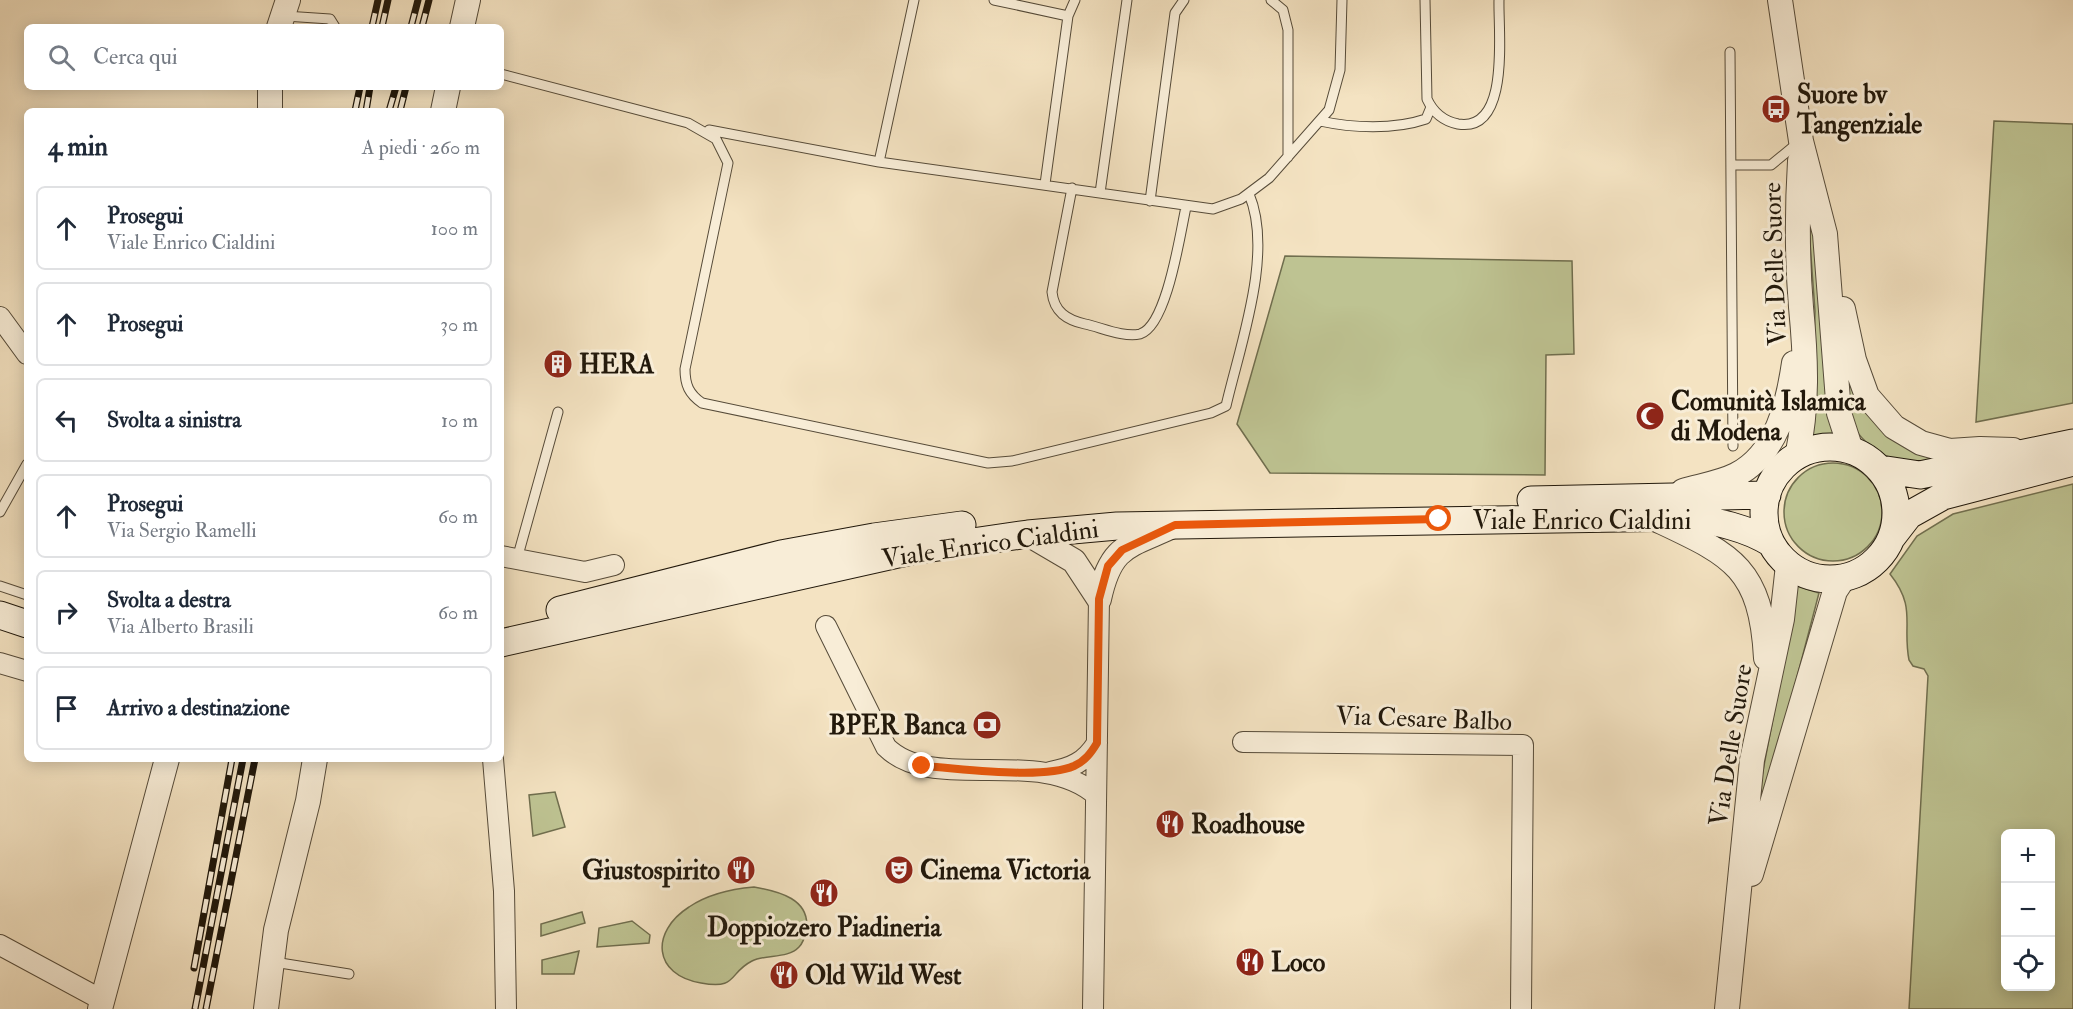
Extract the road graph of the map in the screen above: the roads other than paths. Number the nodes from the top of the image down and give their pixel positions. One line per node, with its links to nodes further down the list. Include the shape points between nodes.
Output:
1 (468, 0): 15 (street)
2 (914, 0): 27 (lane)
3 (994, 0): 13 (lane)
4 (1075, 0): 13 (lane)
5 (1127, 0): 31 (lane)
6 (1183, 0): 33 (lane, via 1175,13)
7 (1271, 0): 26 (lane, via 1283,10 1288,30)
8 (1342, 0): 23 (lane, via 1338,86)
9 (1425, 0): 20 (lane, via 1426,86)
10 (1499, 0): 20 (lane, via 1498,88 1493,106 1479,120 1460,124 1443,119)
11 (1780, 0): 25 (street, Via Delle Suore)
12 (280, 14): 14 (lane, via 330,19)
13 (1068, 16): 29 (lane)
14 (333, 24)
15 (463, 24)
16 (1730, 52): 28 (lane)
17 (504, 75): 24 (lane)
18 (270, 90): 21 (street)
19 (447, 90): 22 (street)
20 (1431, 107): 23 (lane, via 1426,119 1415,123 1342,126)
21 (270, 108)
22 (444, 108)
23 (1320, 121): 26 (lane)
24 (704, 129): 27 (lane); 32 (lane, via 717,138 728,163 685,369 687,388 694,397 702,403 988,463 999,464 1227,406 1258,260 1257,216)
25 (1801, 141): 28 (lane, via 1771,165); 35 (street, Via Delle Suore); 36 (street, Via Delle Suore, via 1797,206)
26 (1288, 157): 32 (lane)
27 (879, 162): 29 (lane)
28 (1732, 165): 41 (lane)
29 (1045, 184): 30 (lane)
30 (1072, 188): 31 (lane); 34 (lane, via 1052,292 1055,307 1072,321 1132,334 1147,330 1161,312)
31 (1100, 193): 33 (lane)
32 (1249, 194): 34 (lane, via 1213,209)
33 (1150, 201): 34 (lane)
34 (1186, 207)
35 (1826, 234): 42 (street, Via Delle Suore, via 1839,413); 43 (street, via 1854,360 1867,396 1894,427 1921,443 1950,451)
36 (1801, 307): 44 (street, Via Delle Suore, via 1806,401); 49 (street, via 1786,410 1776,432 1757,458 1738,474)
37 (0, 317): 38 (street)
38 (24, 350)
39 (558, 412): 55 (lane)
40 (2073, 443): 43 (main road)
41 (1733, 446)
42 (1851, 450): 44 (main road, via 1825,447); 47 (main road)
43 (2033, 452): 47 (main road, via 1920,475)
44 (1797, 457): 48 (main road, via 1774,478)
45 (2073, 462): 53 (main road, via 1943,496 1909,515)
46 (24, 469): 50 (lane)
47 (1880, 469): 53 (main road, via 1896,501)
48 (1767, 495): 49 (main road, Viale Enrico Cialdini); 54 (main road, via 1764,511)
49 (1656, 507): 51 (main road, Viale Enrico Cialdini, via 1118,508); 52 (main road, Viale Enrico Cialdini); 54 (main road, Viale Enrico Cialdini, via 1731,525); 71 (street, via 1743,572 1759,605)
50 (0, 512)
51 (1027, 525): 52 (main road, Viale Enrico Cialdini); 61 (street, via 1074,561); 64 (main road, Viale Enrico Cialdini, via 874,537 781,554); 68 (main road, Viale Enrico Cialdini)
52 (1175, 525): 61 (street, via 1114,557)
53 (1892, 537): 58 (main road, via 1873,564)
54 (1771, 543): 57 (main road)
55 (509, 558): 56 (street, via 585,572)
56 (614, 565)
57 (1788, 565): 58 (main road, via 1820,579); 71 (street, Via Delle Suore, via 1782,619)
58 (1843, 579): 79 (street, Via Delle Suore, via 1835,591)
59 (0, 586): 60 (lane)
60 (24, 594)
61 (1099, 599): 73 (street)
62 (0, 615): 63 (main road)
63 (24, 623)
64 (504, 624)
65 (826, 626): 77 (street, via 886,747 897,758 922,766)
66 (0, 633): 67 (main road)
67 (24, 641)
68 (504, 642)
69 (0, 663): 70 (street)
70 (24, 670)
71 (1767, 681): 79 (street, Via Delle Suore, via 1752,760)
72 (1243, 742): 87 (street, Via Cesare Balbo, via 1522,745)
73 (1097, 743): 77 (street, via 1086,759); 78 (street)
74 (166, 762): 83 (street)
75 (314, 762): 81 (street)
76 (493, 762): 85 (street, via 504,891)
77 (1050, 772): 78 (street)
78 (1096, 795): 86 (street)
79 (1734, 934): 88 (street, Via Delle Suore)
80 (0, 945): 83 (street)
81 (272, 962): 82 (lane); 84 (street)
82 (349, 974)
83 (101, 1004)
84 (266, 1009)
85 (506, 1009)
86 (1093, 1009)
87 (1521, 1009)
88 (1726, 1009)

